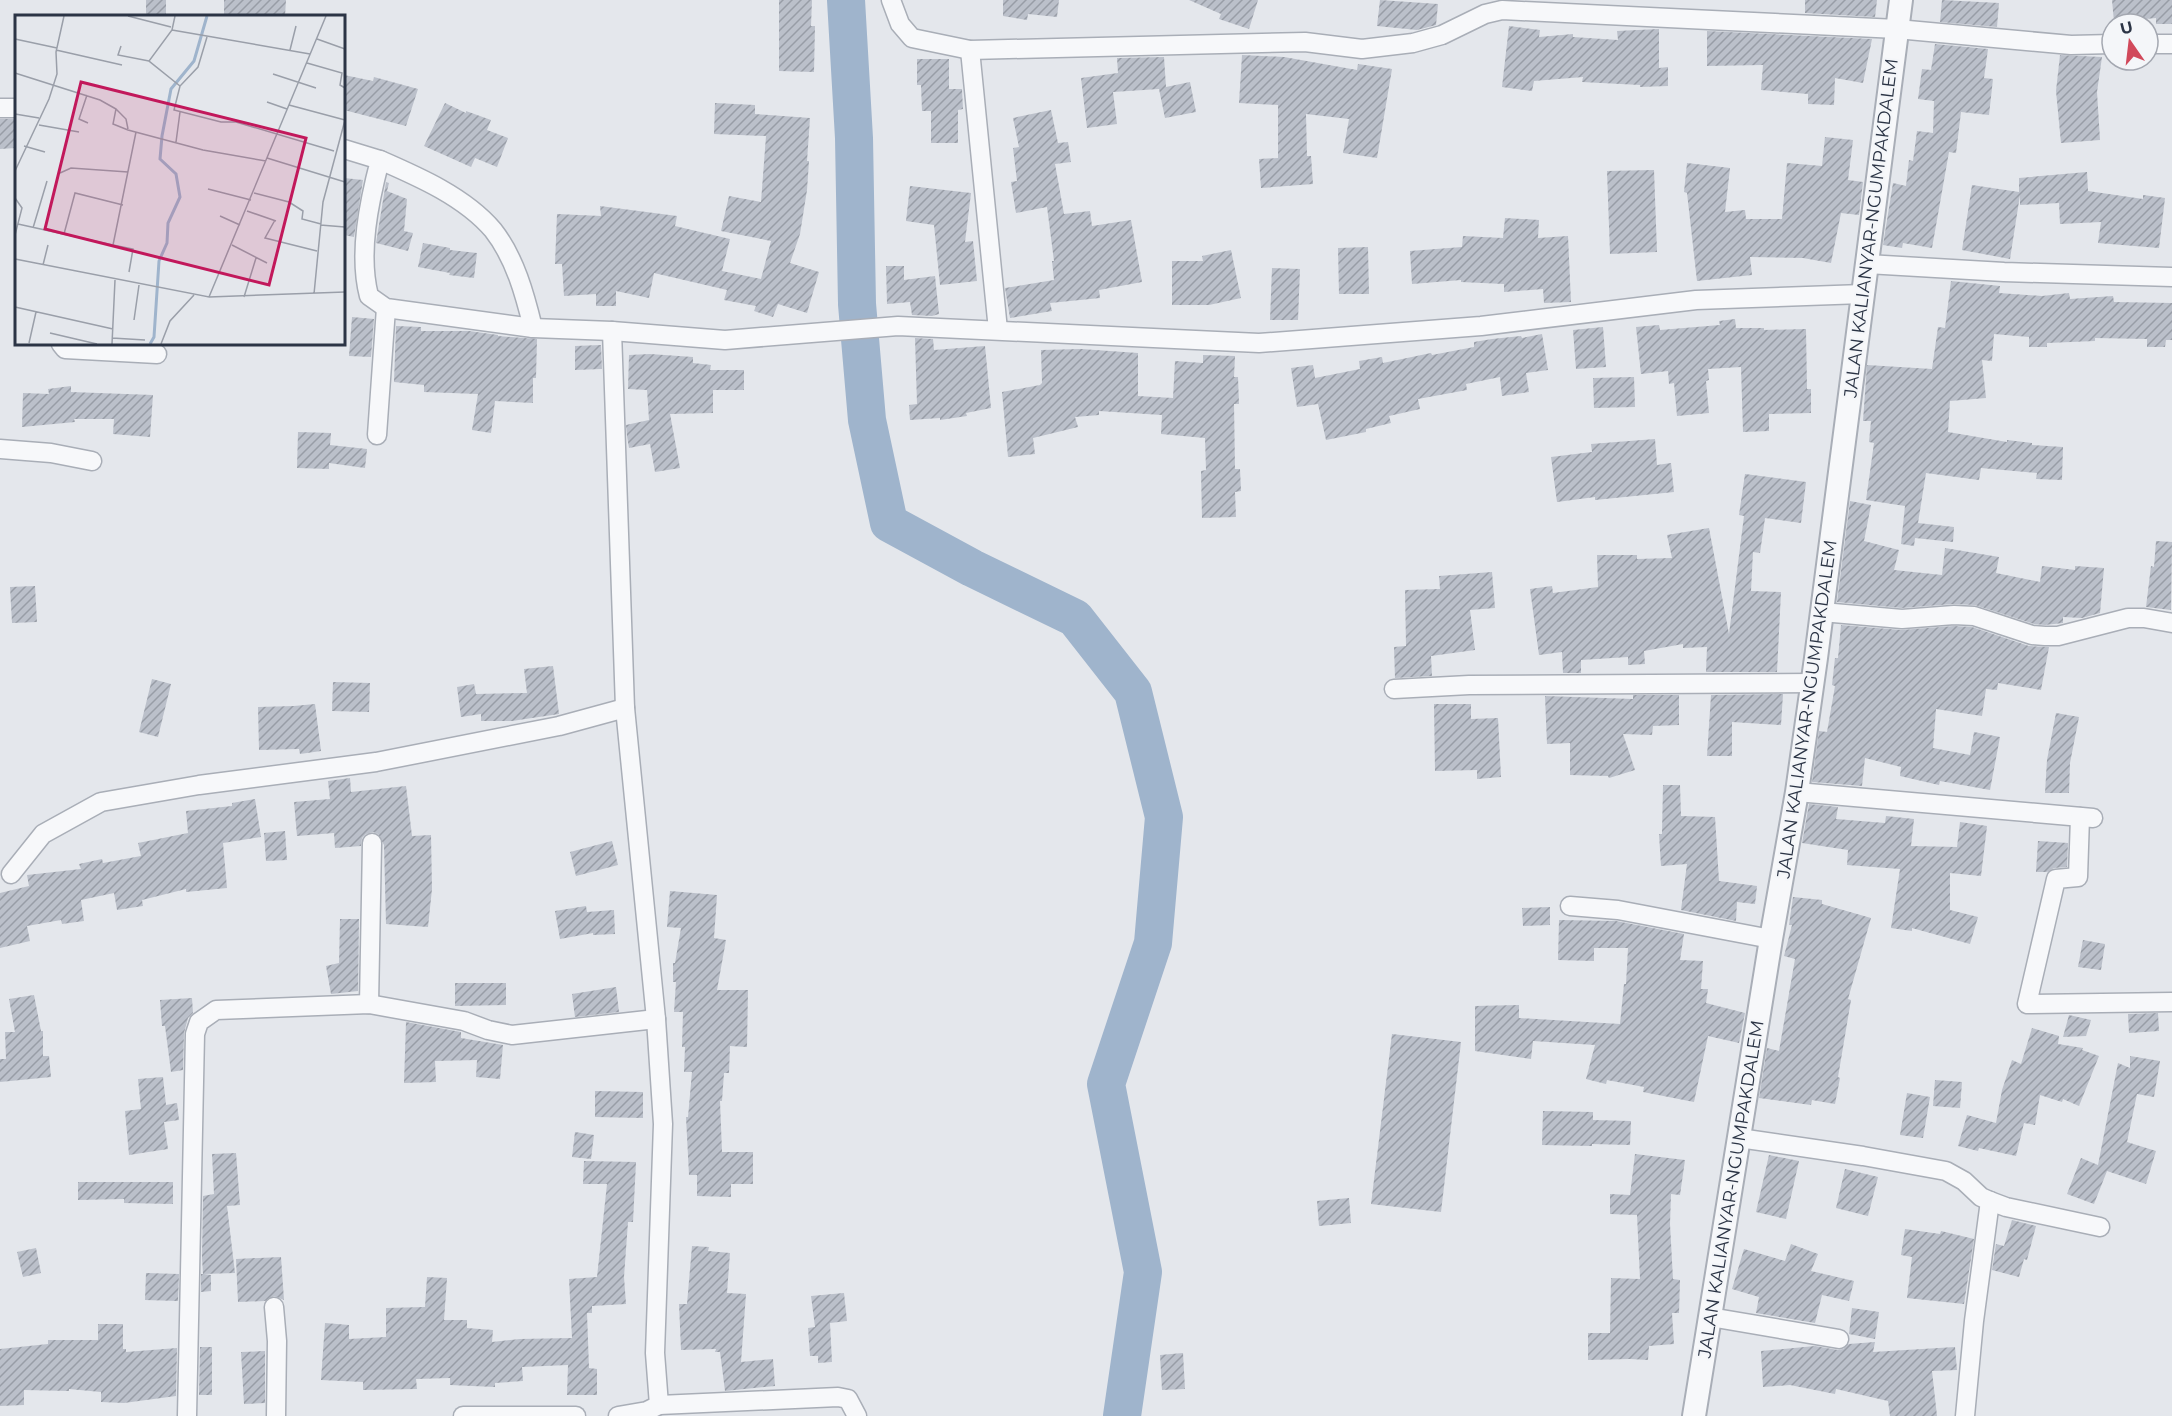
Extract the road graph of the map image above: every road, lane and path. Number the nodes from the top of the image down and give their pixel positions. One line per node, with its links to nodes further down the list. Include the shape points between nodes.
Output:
1 (891, 0): 5 (street, via 900,24 912,38)
2 (1901, 0): 3 (street, JALAN KALIANYAR-NGUMPAKDALEM)
3 (1897, 29): 4 (street); 5 (street, via 1502,10 1442,35 1362,49 1305,42); 8 (street, JALAN KALIANYAR-NGUMPAKDALEM)
4 (2100, 44)
5 (970, 50): 13 (street)
6 (345, 149): 7 (street)
7 (380, 160): 11 (street, via 367,229 365,278 369,296); 12 (street, via 440,189 492,230 517,274)
8 (1867, 264): 9 (street); 10 (street, JALAN KALIANYAR-NGUMPAKDALEM)
9 (2172, 277)
10 (1863, 294): 13 (street, via 1696,300 1481,326 1259,343); 20 (street, JALAN KALIANYAR-NGUMPAKDALEM)
11 (386, 308): 12 (street); 17 (street)
12 (533, 328): 14 (street)
13 (998, 330): 14 (street, via 898,326 725,340)
14 (612, 331): 24 (street)
15 (62, 345): 16 (street, via 65,349)
16 (156, 354)
17 (376, 435)
18 (0, 449): 19 (street)
19 (92, 460)
20 (1822, 612): 21 (street, via 1902,619 1974,616 2045,636 2128,618); 22 (street, JALAN KALIANYAR-NGUMPAKDALEM)
21 (2172, 623)
22 (1813, 683): 23 (street); 25 (street, JALAN KALIANYAR-NGUMPAKDALEM)
23 (1394, 689)
24 (625, 708): 27 (street, via 560,726 376,762 101,802 43,834); 32 (street)
25 (1797, 792): 29 (street, JALAN KALIANYAR-NGUMPAKDALEM); 30 (street, via 2087,818 2078,877 2056,879 2027,1004)
26 (372, 843): 31 (street)
27 (11, 874)
28 (1570, 906): 29 (street, via 1618,910)
29 (1762, 937): 33 (street, JALAN KALIANYAR-NGUMPAKDALEM)
30 (2172, 1002)
31 (369, 1004): 32 (street, via 464,1021 512,1035); 40 (street, via 216,1010 200,1022 195,1034)
32 (656, 1019): 39 (street, via 663,1124 656,1353)
33 (1739, 1138): 34 (street, via 1946,1171); 37 (street, JALAN KALIANYAR-NGUMPAKDALEM)
34 (1990, 1201): 35 (street); 47 (street)
35 (2100, 1227)
36 (274, 1307): 41 (street)
37 (1710, 1317): 38 (street); 46 (street, JALAN KALIANYAR-NGUMPAKDALEM)
38 (1839, 1339)
39 (659, 1405): 44 (street); 45 (street, via 838,1397 848,1399)
40 (187, 1416)
41 (276, 1416)
42 (463, 1416): 43 (street)
43 (576, 1416)
44 (618, 1416)
45 (857, 1416)
46 (1694, 1416)
47 (1965, 1416)

